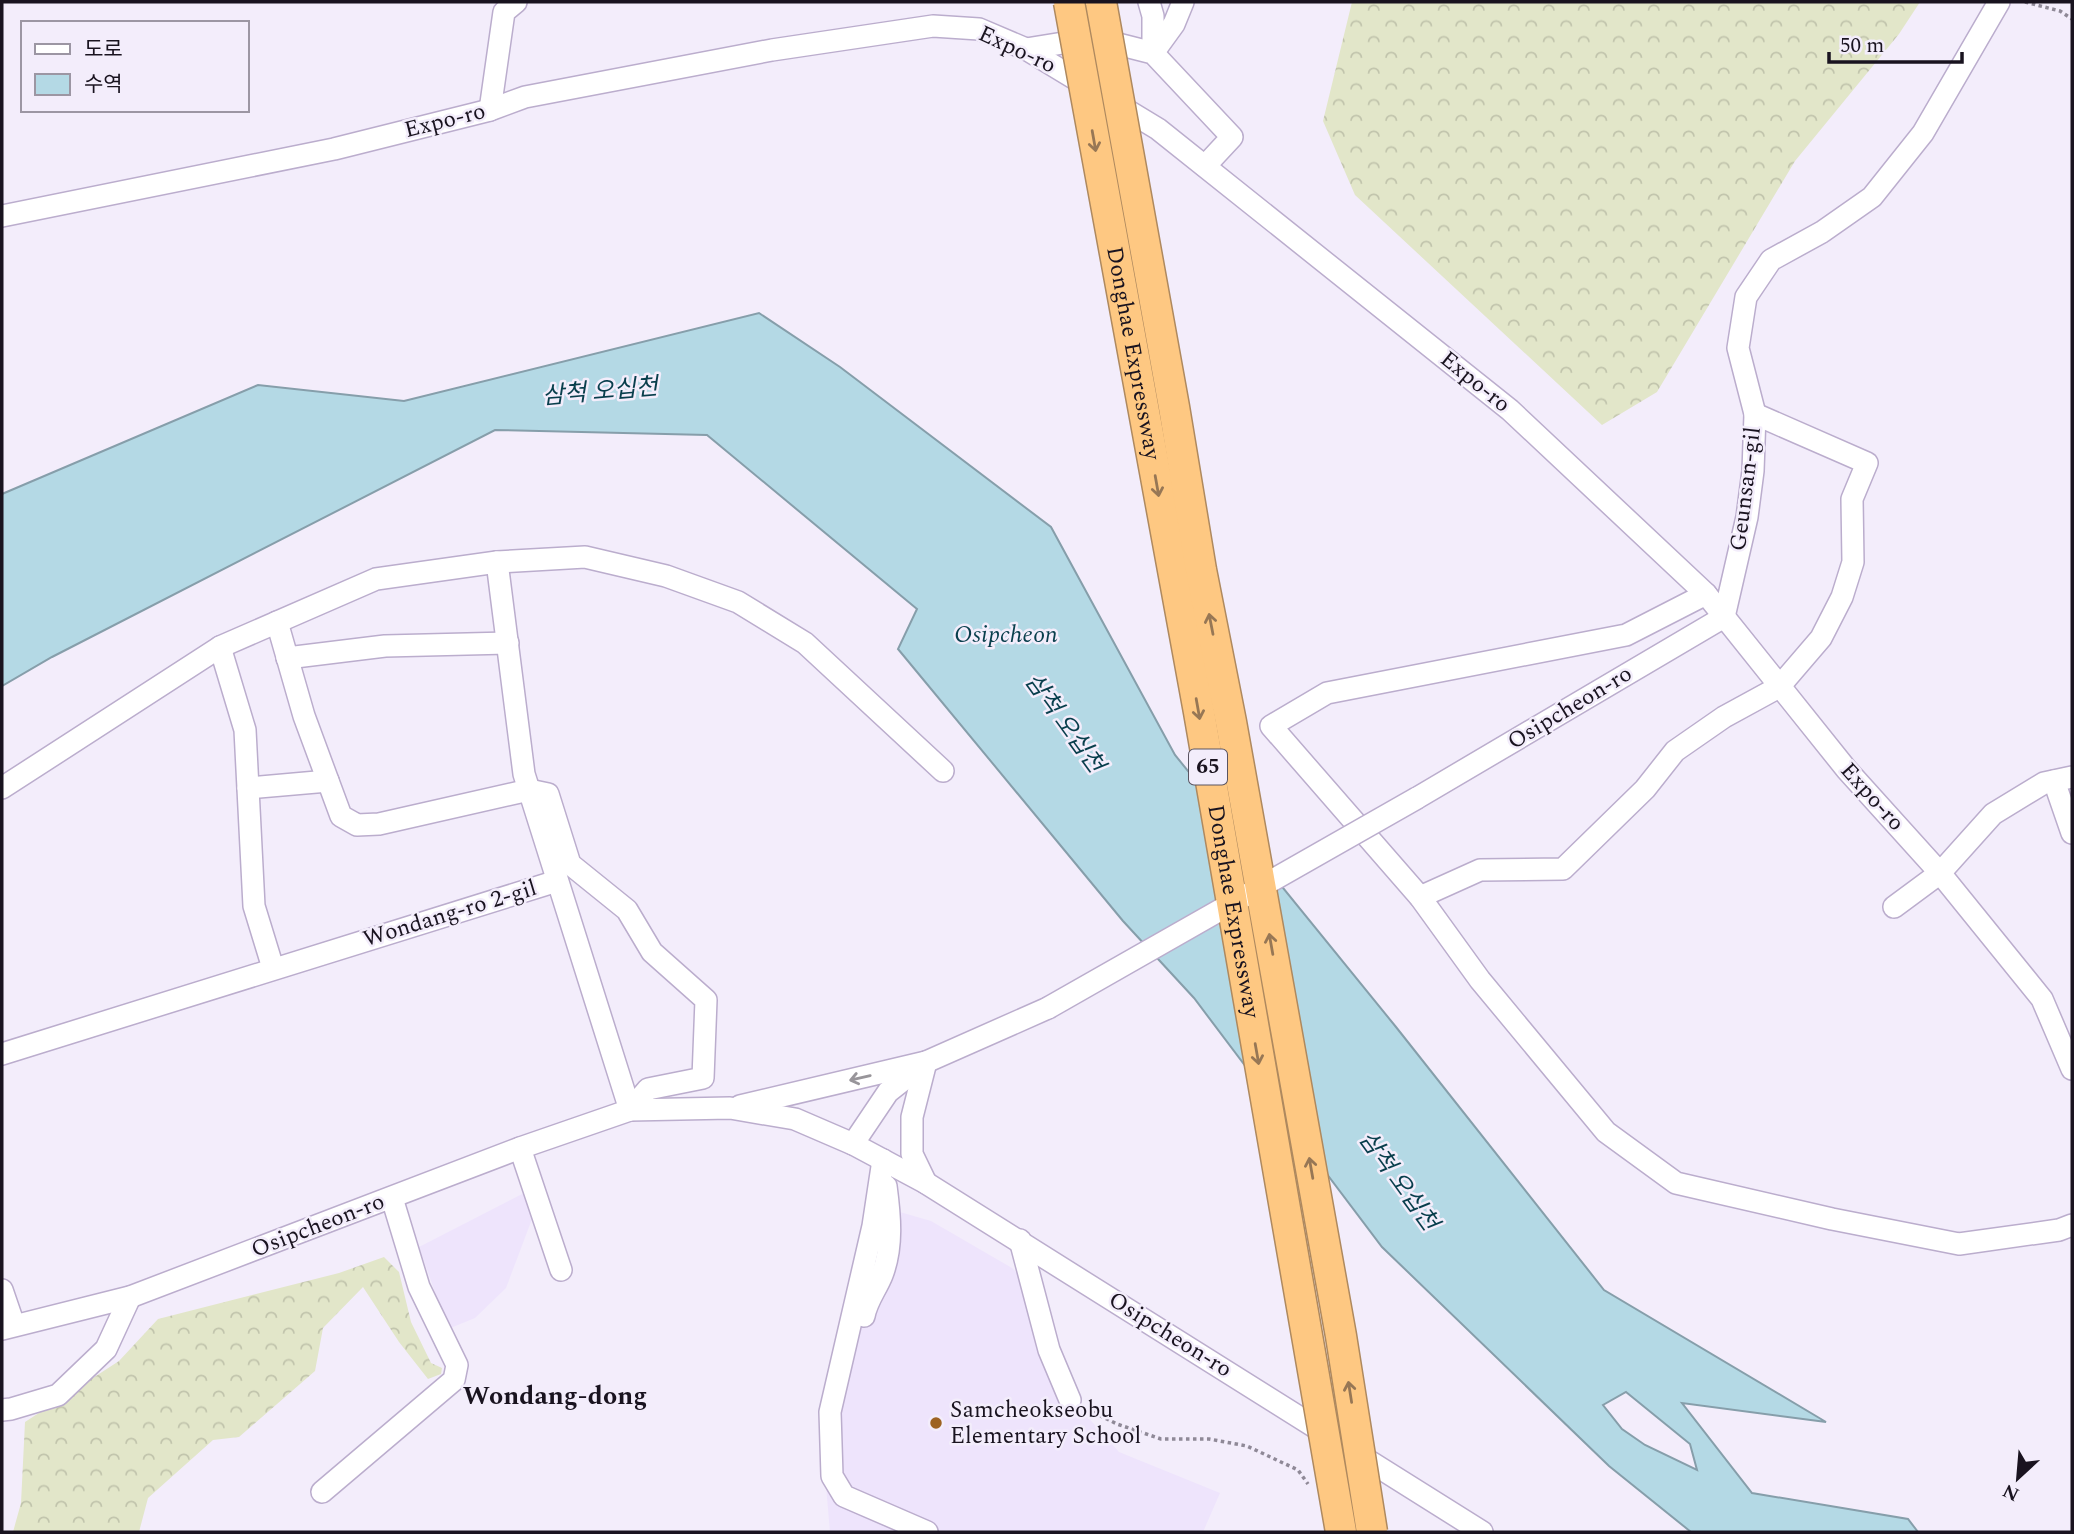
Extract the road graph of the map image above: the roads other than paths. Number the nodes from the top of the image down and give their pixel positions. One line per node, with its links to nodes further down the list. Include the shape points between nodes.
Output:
1 (516, 2): 11 (street, via 504,12)
2 (1069, 2): 56 (highway, Donghae Expressway / 65, one-way to 56, bridge, via 1199,712)
3 (1085, 2): 8 (street)
4 (1101, 2): 57 (highway, Donghae Expressway / 65, one-way to 4, bridge, via 1339,1324)
5 (1149, 2): 10 (street)
6 (1183, 2): 10 (street)
7 (1999, 2): 14 (street, Geunsan-gil, via 1923,133 1872,197 1822,232 1770,260 1746,297 1738,348)
8 (1094, 38): 9 (street); 10 (street)
9 (1026, 49): 11 (street, Expo-ro, via 979,29 933,26 772,50 525,97); 12 (street, Expo-ro, via 1158,129)
10 (1153, 53): 12 (street, via 1232,136)
11 (490, 110): 13 (street, Expo-ro, via 334,149)
12 (1205, 166): 16 (street, Expo-ro, via 1510,410)
13 (2, 216)
14 (1755, 414): 17 (street, Geunsan-gil, via 1747,517); 22 (street, via 1867,463 1852,499 1853,562 1842,597 1821,638)
15 (497, 562): 18 (street, via 376,579); 19 (street, Wondang-ro 2-gil); 23 (street, via 584,557 666,576 738,602 804,643)
16 (1706, 594): 17 (street, Expo-ro); 32 (street, via 1626,635 1327,693 1271,726)
17 (1724, 617): 22 (street, Expo-ro); 36 (street, Osipcheon-ro, bridge, via 1048,1007)
18 (277, 622): 20 (street); 21 (street)
19 (508, 643): 21 (street, via 385,646); 28 (street, Wondang-ro 2-gil)
20 (220, 647): 26 (street); 27 (street, via 245,730)
21 (288, 658): 25 (street)
22 (1779, 687): 30 (street, Expo-ro); 32 (street, via 1675,751 1645,789 1563,869 1480,870)
23 (943, 771)
24 (2063, 779): 29 (street); 30 (street, via 2044,783 1993,814)
25 (328, 780): 27 (street); 28 (street, via 341,816 357,825)
26 (2, 788)
27 (248, 788): 34 (street, via 254,906)
28 (529, 790): 31 (street, Wondang-ro 2-gil); 39 (street, via 548,794 570,864 627,910 652,953 706,1000 703,1078 648,1089)
29 (2072, 833)
30 (1940, 873): 33 (street); 37 (street, Expo-ro, via 2042,999)
31 (557, 881): 34 (street, Wondang-ro 2-gil); 39 (street)
32 (1420, 897): 45 (street, via 1480,980 1606,1132 1676,1183 1959,1244)
33 (1894, 907)
34 (274, 968): 35 (street, Wondang-ro 2-gil)
35 (2, 1054)
36 (926, 1062): 38 (street, one-way to 38); 40 (street, via 888,1092); 43 (street, via 912,1117 912,1154)
37 (2072, 1069)
38 (730, 1108): 39 (street, Osipcheon-ro); 40 (street, Osipcheon-ro, via 795,1119)
39 (630, 1110): 41 (street, Osipcheon-ro)
40 (853, 1144): 42 (street, Osipcheon-ro)
41 (520, 1148): 44 (street, Osipcheon-ro); 47 (street)
42 (883, 1160): 43 (street, Osipcheon-ro); 52 (street, via 892,1225 882,1275 867,1301); 55 (street, via 873,1226 830,1412 832,1476 844,1496)
43 (926, 1183): 46 (street, Osipcheon-ro)
44 (392, 1198): 49 (street, Osipcheon-ro); 54 (street, via 419,1287 457,1365 454,1380)
45 (2072, 1225)
46 (1020, 1240): 51 (street, via 1049,1350); 58 (street, Osipcheon-ro)
47 (561, 1270)
48 (2, 1290): 50 (street)
49 (130, 1297): 50 (street, Osipcheon-ro); 53 (street, via 106,1349 58,1395)
50 (8, 1327)
51 (1070, 1400)
52 (845, 1402)
53 (2, 1410)
54 (322, 1492)
55 (928, 1532)
56 (1341, 1532)
57 (1372, 1532)
58 (1482, 1532)

